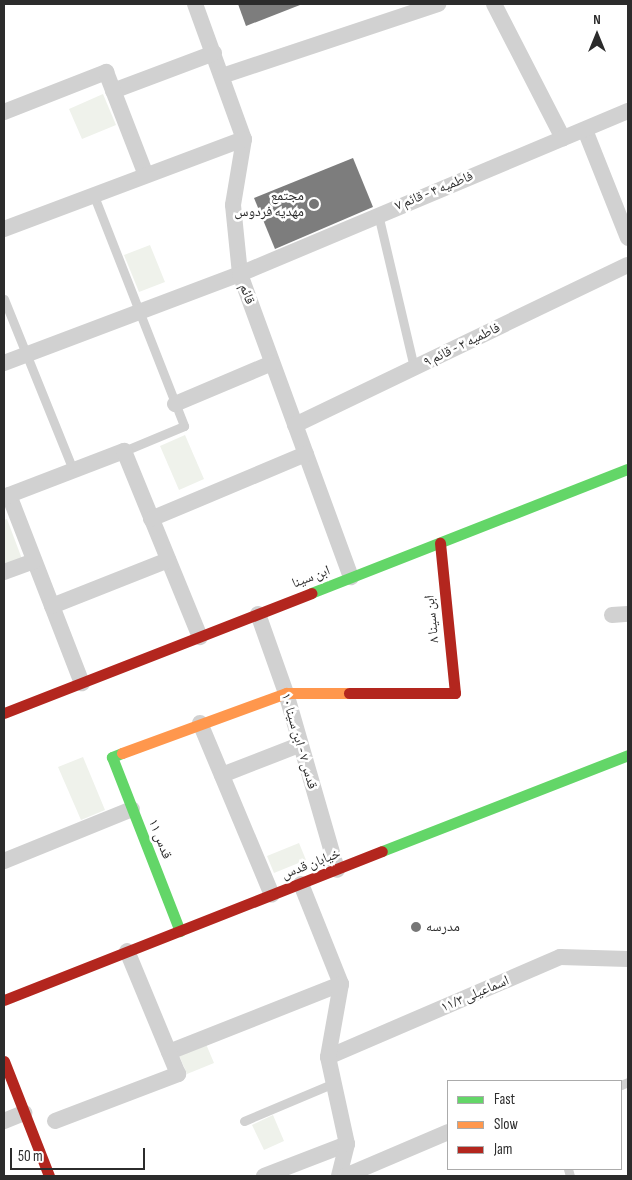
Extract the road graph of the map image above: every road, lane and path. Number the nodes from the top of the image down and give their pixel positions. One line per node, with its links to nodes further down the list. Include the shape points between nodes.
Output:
1 (195, 4): 4 (street, قائم)
2 (438, 4): 5 (street)
3 (494, 4): 10 (street)
4 (214, 53): 5 (street, قائم); 6 (street)
5 (222, 76): 11 (street, قائم)
6 (113, 91): 8 (street, via 106,72); 12 (street)
7 (628, 111): 9 (street, فاطمیه ۴ - قائم ۷)
8 (4, 112)
9 (585, 130): 10 (street, فاطمیه ۴ - قائم ۷); 16 (street)
10 (563, 138): 14 (street, فاطمیه ۴ - قائم ۷)
11 (244, 140): 12 (street); 18 (street, قائم, via 233,205)
12 (146, 175): 13 (street)
13 (94, 196): 15 (street); 20 (lane)
14 (378, 214): 18 (street, فاطمیه ۴ - قائم ۷); 24 (lane)
15 (4, 229)
16 (628, 238)
17 (628, 265): 24 (street, فاطمیه ۲ - قائم ۹)
18 (240, 274): 20 (street, فاطمیه ۴ - قائم ۷); 23 (street, قائم)
19 (4, 299): 21 (lane)
20 (139, 311): 21 (street, فاطمیه ۴ - قائم ۷); 25 (lane)
21 (26, 355): 22 (street, فاطمیه ۴ - قائم ۷); 30 (lane)
22 (4, 363)
23 (272, 363): 25 (street); 26 (street, قائم)
24 (414, 368): 26 (street, فاطمیه ۲ - قائم ۹)
25 (175, 404): 27 (lane, via 184,426)
26 (295, 425): 28 (street, قائم)
27 (124, 451): 30 (street); 32 (street)
28 (306, 454): 32 (street); 37 (street, قائم)
29 (628, 469): 33 (street, ابن سینا)
30 (72, 470): 31 (street)
31 (7, 496): 35 (street)
32 (152, 519): 34 (street)
33 (440, 543): 37 (street, ابن سینا); 42 (street, ابن سینا ۸, via 454,693)
34 (168, 560): 38 (street); 40 (street)
35 (34, 561): 36 (street); 38 (street)
36 (4, 572)
37 (351, 578): 39 (street, ابن سینا)
38 (52, 606): 41 (street)
39 (258, 614): 40 (street, ابن سینا); 42 (street, قدس ۷ - ابن سینا ۱۰)
40 (200, 636): 41 (street, ابن سینا)
41 (82, 683): 43 (street, ابن سینا)
42 (286, 693): 44 (street); 45 (street, قدس ۷ - ابن سینا ۱۰)
43 (4, 713)
44 (200, 723): 47 (street); 48 (street, قدس ۱۱, via 112,757)
45 (299, 744): 47 (street); 50 (street, قدس ۷ - ابن سینا ۱۰)
46 (628, 755): 50 (street, خیابان قدس)
47 (222, 774): 52 (street)
48 (132, 809): 49 (street); 53 (street, قدس ۱۱)
49 (4, 861)
50 (337, 870): 51 (street, خیابان قدس)
51 (301, 884): 52 (street, خیابان قدس); 56 (street)
52 (272, 895): 53 (street, خیابان قدس)
53 (180, 931): 54 (street, خیابان قدس)
54 (127, 951): 57 (street, خیابان قدس); 58 (street)
55 (628, 959): 59 (street, اسماعیلی ۱۱/۳, via 560,957)
56 (341, 984): 58 (street); 59 (street)
57 (4, 1000)
58 (169, 1052): 64 (street, via 178,1074)
59 (328, 1056): 61 (street)
60 (4, 1061): 62 (street)
61 (334, 1083): 65 (lane); 67 (street)
62 (24, 1113): 63 (street); 68 (street)
63 (4, 1121)
64 (55, 1121)
65 (244, 1121)
66 (447, 1132): 71 (street)
67 (347, 1144): 69 (street); 70 (street)
68 (49, 1176)
69 (264, 1176)
70 (339, 1176)
71 (345, 1176)

